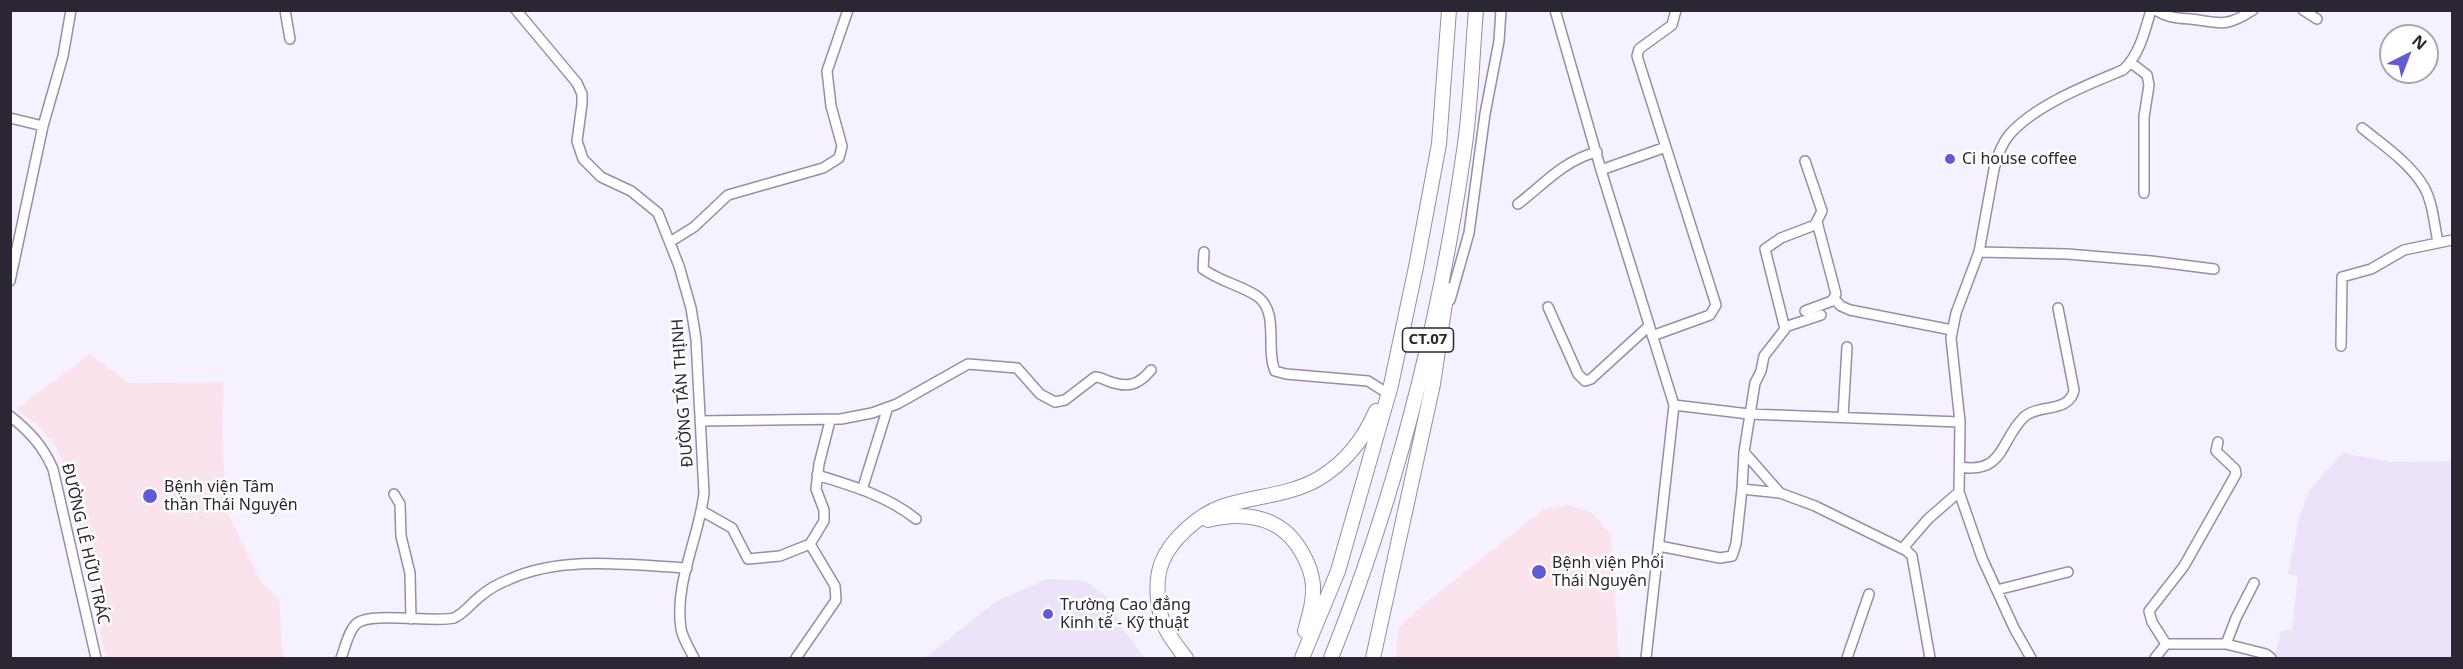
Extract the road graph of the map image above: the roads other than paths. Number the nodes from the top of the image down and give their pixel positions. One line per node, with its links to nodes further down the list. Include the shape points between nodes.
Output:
1 (71, 10): 17 (street, via 63,56)
2 (285, 10): 14 (street)
3 (516, 10): 28 (street, ĐƯỜNG TÂN THỊNH, via 578,83 582,94 577,141 583,159 601,177 646,201 658,213)
4 (848, 10): 28 (street, via 827,71 842,146 839,158 823,168 728,195 694,227)
5 (1449, 10): 32 (highway, CT.07, via 1438,144)
6 (1476, 10): 20 (highway, CT.07)
7 (1501, 10): 41 (street, via 1467,244)
8 (1555, 10): 21 (street)
9 (1676, 10): 19 (street, via 1672,25 1637,54)
10 (2153, 10): 11 (street, via 2177,20 2217,24 2230,23); 15 (street)
11 (2253, 10)
12 (2303, 10): 13 (street)
13 (2317, 19)
14 (290, 39)
15 (2130, 62): 24 (street, via 2147,75 2149,85 2144,117); 31 (street, via 2123,70 2041,110 2008,137 1994,169)
16 (10, 118): 17 (street)
17 (43, 126): 34 (street)
18 (2362, 128): 29 (street, via 2414,173 2424,188)
19 (1666, 147): 23 (street); 44 (street, via 1716,305 1710,315)
20 (1464, 149): 41 (highway); 87 (highway, CT.07, via 1424,363 1396,474 1362,581)
21 (1596, 152): 23 (street); 25 (street, via 1565,165)
22 (1805, 161): 26 (street, via 1822,208)
23 (1601, 170): 40 (street)
24 (2144, 193)
25 (1518, 204)
26 (1817, 222): 35 (street, via 1837,289); 42 (street, via 1777,239 1765,249)
27 (2452, 240): 29 (street)
28 (670, 242): 54 (street, ĐƯỜNG TÂN THỊNH, via 691,308)
29 (2438, 242): 45 (street, via 2404,250 2371,269 2342,277)
30 (1204, 252): 48 (street, via 1203,269 1265,304 1275,370 1368,381)
31 (1979, 252): 33 (street, via 2067,254); 43 (street)
32 (1416, 267): 48 (highway, via 1400,311); 86 (highway, CT.07, via 1391,385 1338,571)
33 (2214, 269)
34 (10, 281)
35 (1834, 298): 38 (street); 43 (street, via 1850,310)
36 (1548, 307): 40 (street, via 1578,374 1585,381)
37 (2058, 308): 59 (street, via 2073,396 2064,404 2024,417 1998,457 1987,465)
38 (1805, 311)
39 (1821, 315): 42 (street)
40 (1649, 326): 44 (street)
41 (1442, 327): 88 (highway)
42 (1785, 327): 51 (street, via 1763,358)
43 (1952, 330): 56 (street)
44 (1652, 336): 49 (street)
45 (2341, 346)
46 (1847, 347): 53 (street)
47 (1151, 370): 50 (street, via 1135,385 1095,377 1065,400 1055,402 1040,394 1017,368 968,364)
48 (1382, 390): 68 (highway, via 1369,429 1349,454 1318,479 1287,491 1220,507)
49 (1674, 405): 51 (street); 70 (street)
50 (888, 407): 55 (street); 62 (street)
51 (1749, 414): 53 (street); 58 (street)
52 (10, 416): 80 (street, ĐƯỜNG LÊ HỮU TRÁC, via 34,436 53,469)
53 (1843, 417): 56 (street)
54 (700, 421): 55 (street); 66 (street, ĐƯỜNG TÂN THỊNH)
55 (830, 421): 60 (street)
56 (1960, 422): 59 (street)
57 (2218, 442): 78 (street, via 2217,453 2236,474 2184,566 2149,611)
58 (1744, 452): 61 (street); 64 (street)
59 (1960, 467): 63 (street)
60 (818, 475): 62 (street); 69 (street, via 816,489 824,521)
61 (1743, 489): 64 (street); 70 (street, via 1732,556 1720,558)
62 (862, 490): 67 (street, via 888,500)
63 (1959, 492): 71 (street, via 1928,519); 75 (street)
64 (1780, 493): 71 (street)
65 (394, 494): 77 (street, via 400,504 401,536 410,573)
66 (702, 511): 69 (street, via 732,528 748,559 780,556); 72 (street, ĐƯỜNG TÂN THỊNH)
67 (916, 519)
68 (1194, 523): 84 (highway, via 1176,540 1162,562 1157,592 1162,621); 85 (highway, via 1223,516 1261,518 1279,526 1295,540 1313,585 1311,609)
69 (810, 544): 83 (street, via 835,586 836,600)
70 (1659, 546): 89 (street)
71 (1904, 548): 91 (street, via 1912,556)
72 (687, 568): 77 (street, via 597,564 538,570 490,588 454,618); 82 (street, ĐƯỜNG TÂN THỊNH, via 680,593 682,632)
73 (2068, 572): 75 (street)
74 (2254, 584): 79 (street)
75 (1997, 590): 92 (street)
76 (1869, 594): 90 (street)
77 (411, 619): 81 (street, via 360,621 353,628)
78 (2166, 644): 79 (street); 93 (street)
79 (2226, 644): 94 (street)
80 (96, 658)
81 (341, 658)
82 (694, 658)
83 (796, 658)
84 (1186, 658)
85 (1294, 658)
86 (1302, 658)
87 (1331, 658)
88 (1373, 658)
89 (1646, 658)
90 (1846, 658)
91 (1930, 658)
92 (2031, 658)
93 (2155, 658)
94 (2271, 658)

